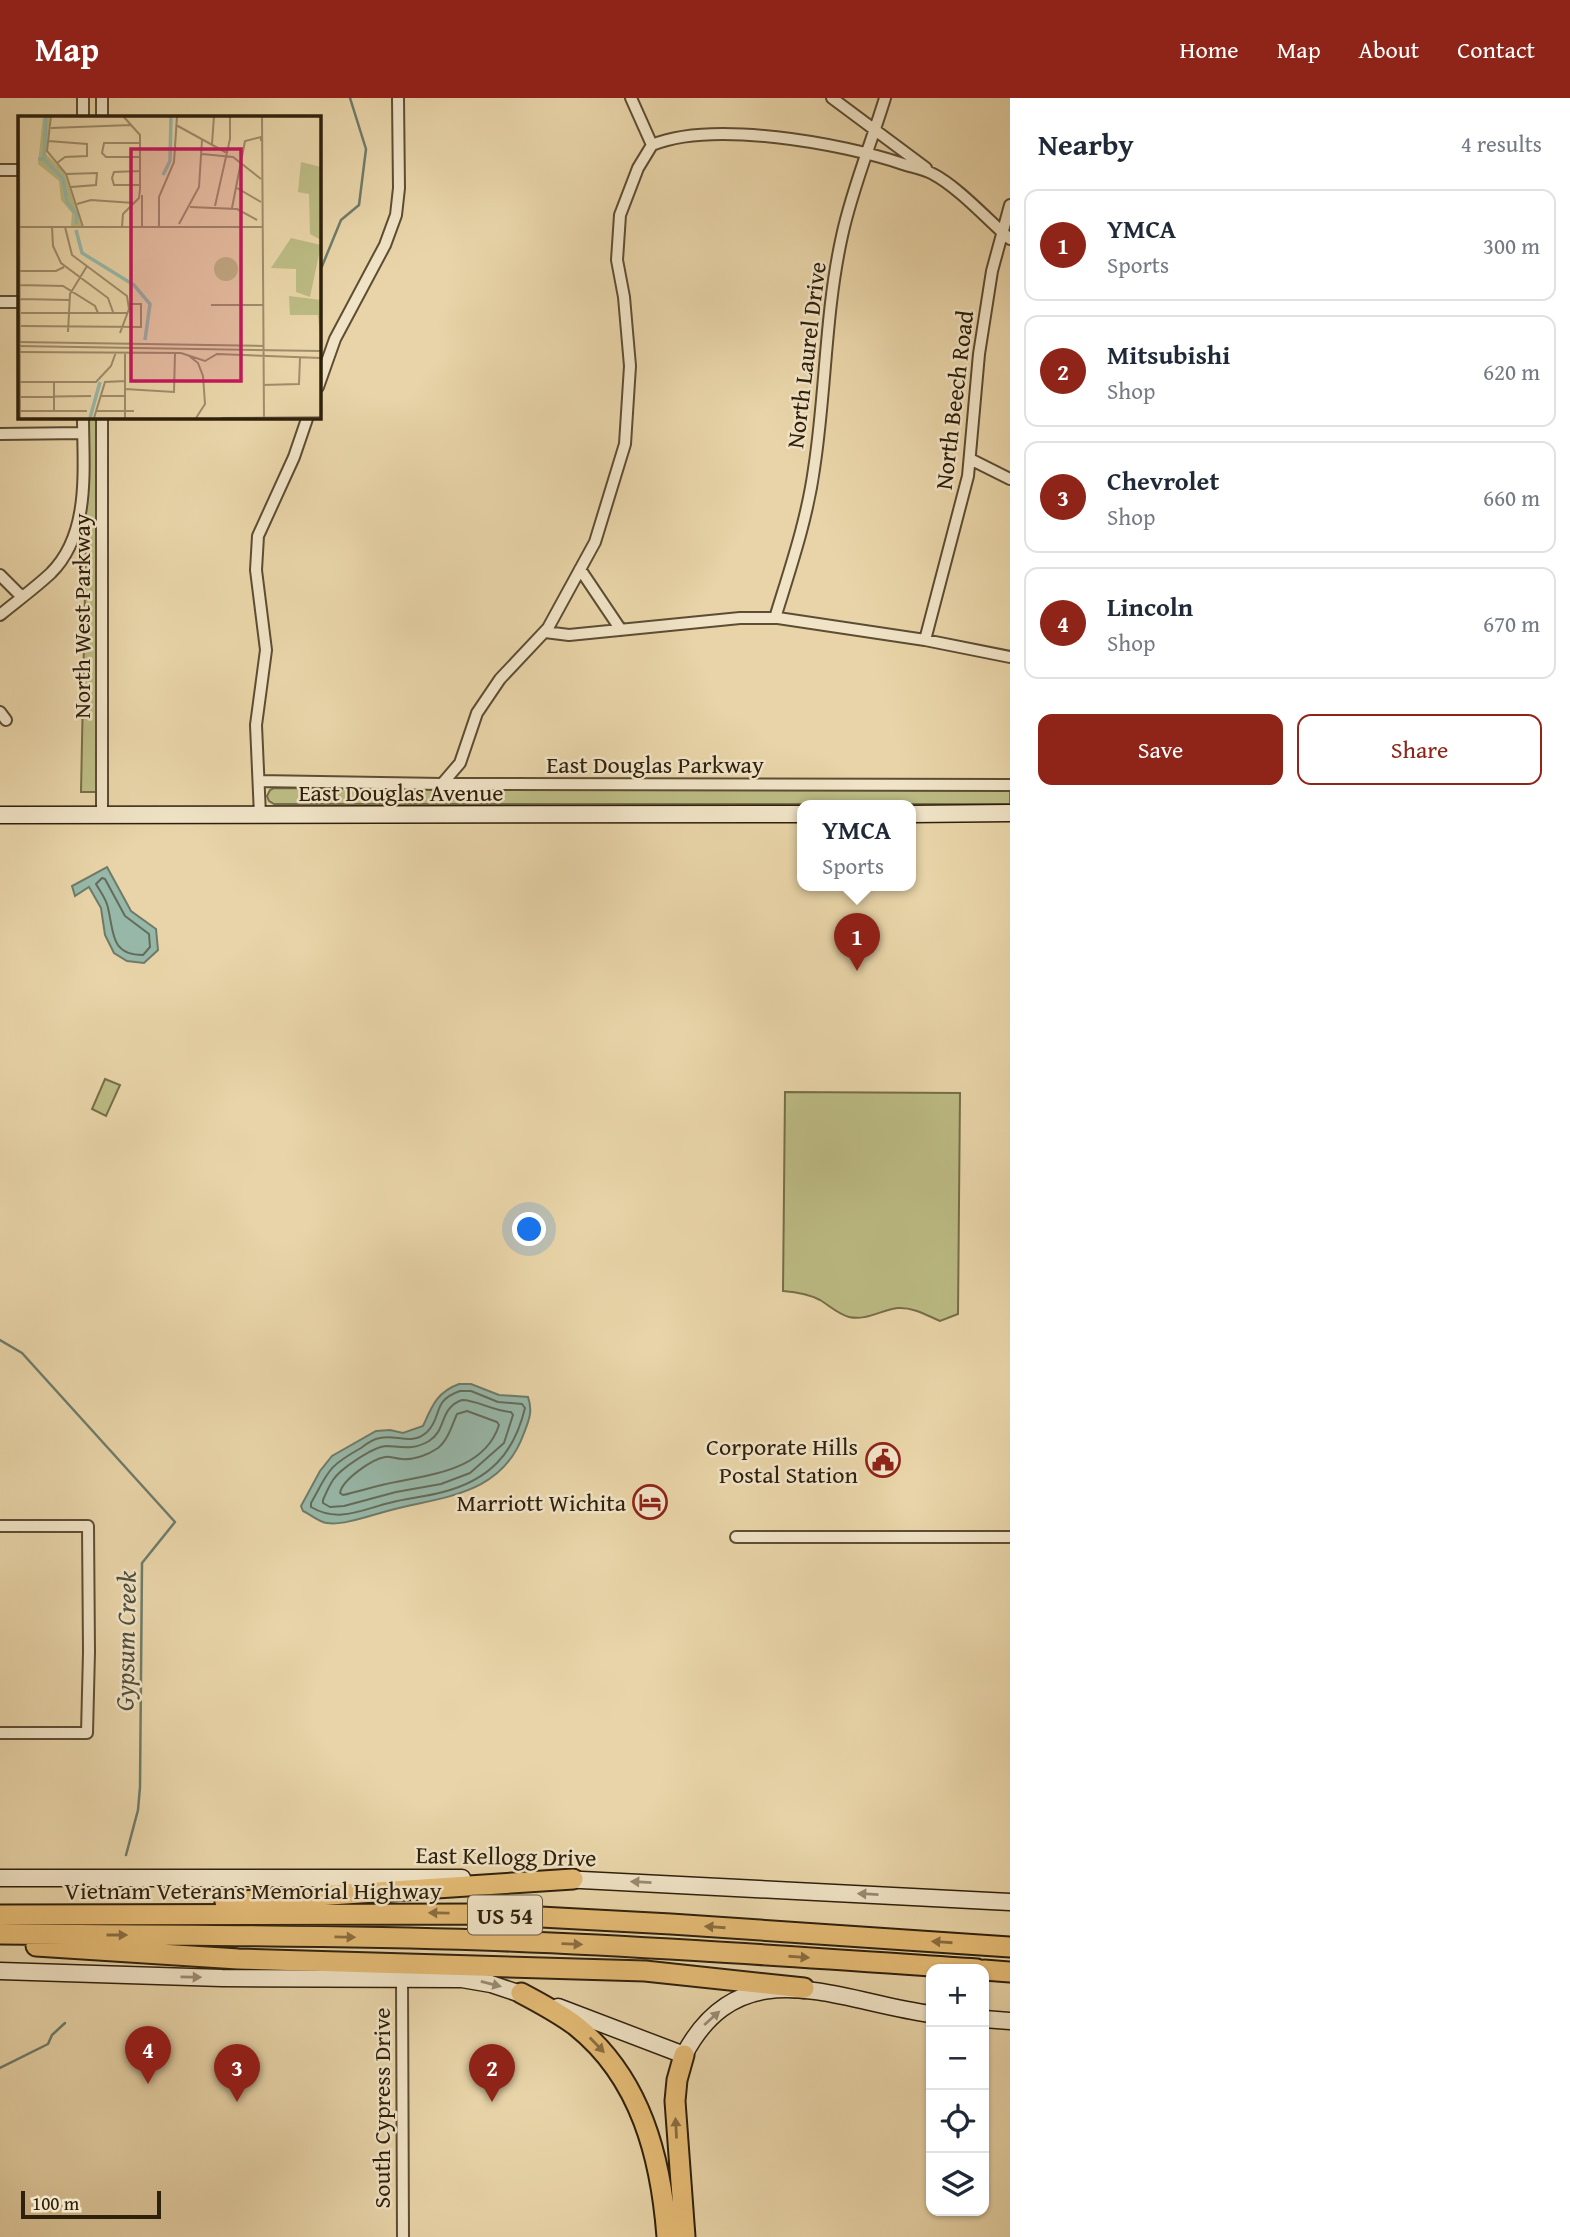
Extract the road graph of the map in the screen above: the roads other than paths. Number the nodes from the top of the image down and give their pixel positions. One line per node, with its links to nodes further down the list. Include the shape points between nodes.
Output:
1 (83, 98): 7 (street)
2 (102, 98): 8 (street)
3 (398, 98): 19 (street, via 400,188 396,215 335,339)
4 (631, 98): 10 (street)
5 (832, 98): 9 (street)
6 (885, 98): 9 (street, North Laurel Drive)
7 (83, 116)
8 (102, 116)
9 (874, 129): 11 (street, North Laurel Drive); 14 (street)
10 (652, 145): 11 (street, via 668,138 732,135); 27 (street, via 620,215 617,260 630,366 625,444 595,542)
11 (866, 151): 14 (street); 31 (street, North Laurel Drive, via 842,236 832,297 814,471 797,550)
12 (0, 170): 13 (street)
13 (18, 170)
14 (933, 174): 16 (street)
15 (1010, 205): 16 (street, North Beech Road)
16 (1006, 236): 25 (street, North Beech Road, via 992,271)
17 (0, 302): 18 (street)
18 (18, 302)
19 (320, 381)
20 (83, 418): 23 (street)
21 (102, 418): 43 (street, North West Parkway)
22 (307, 418): 36 (street, via 258,536 256,570 266,650 256,725)
23 (83, 433): 24 (street); 29 (street, via 80,519 70,547 52,572)
24 (0, 434)
25 (970, 459): 26 (street); 34 (street, North Beech Road)
26 (1010, 479)
27 (580, 569): 32 (street); 33 (street)
28 (0, 575): 29 (street)
29 (22, 597): 30 (street)
30 (0, 615)
31 (775, 618): 32 (street); 34 (street)
32 (621, 630): 33 (street, via 569,635)
33 (545, 632): 37 (street, via 500,679 477,713 460,763)
34 (925, 639): 35 (street)
35 (1010, 657)
36 (259, 782): 37 (street, East Douglas Parkway); 44 (street)
37 (442, 784): 38 (street, East Douglas Parkway)
38 (1010, 785)
39 (1010, 813): 41 (main road)
40 (797, 814): 44 (main road, East Douglas Avenue)
41 (916, 814)
42 (0, 815): 43 (main road, East Douglas Avenue)
43 (102, 815): 44 (main road, East Douglas Avenue)
44 (260, 815)
45 (0, 1526): 48 (street, via 88,1526 89,1652 87,1733)
46 (736, 1537): 47 (street)
47 (1010, 1537)
48 (0, 1733)
49 (0, 1878): 50 (main road, East Kellogg Drive)
50 (573, 1879): 51 (main road, East Kellogg Drive, one-way to 50); 53 (highway)
51 (1010, 1902)
52 (0, 1915): 53 (highway, Vietnam Veterans Memorial Highway / US 54)
53 (22, 1915): 56 (highway, Vietnam Veterans Memorial Highway / US 54, one-way to 53, via 483,1914)
54 (0, 1934): 57 (highway, Vietnam Veterans Memorial Highway / US 54, one-way to 57, via 481,1940)
55 (0, 1944): 62 (highway, via 224,1959 645,1970)
56 (1010, 1947)
57 (926, 1966)
58 (989, 1970): 60 (highway)
59 (0, 1971): 61 (main road, one-way to 61)
60 (1010, 1972)
61 (402, 1978): 63 (main road, one-way to 63, via 462,1979); 68 (street, South Cypress Drive)
62 (804, 1988): 64 (main road); 67 (main road, one-way to 62, via 705,2023 734,2001 770,1990)
63 (521, 1993): 67 (main road); 69 (highway, one-way to 69, via 586,2034 628,2087 651,2141)
64 (926, 2013)
65 (989, 2020): 66 (main road)
66 (1010, 2021)
67 (684, 2055): 70 (highway, one-way to 67, via 675,2101)
68 (403, 2237)
69 (667, 2237)
70 (685, 2237)

